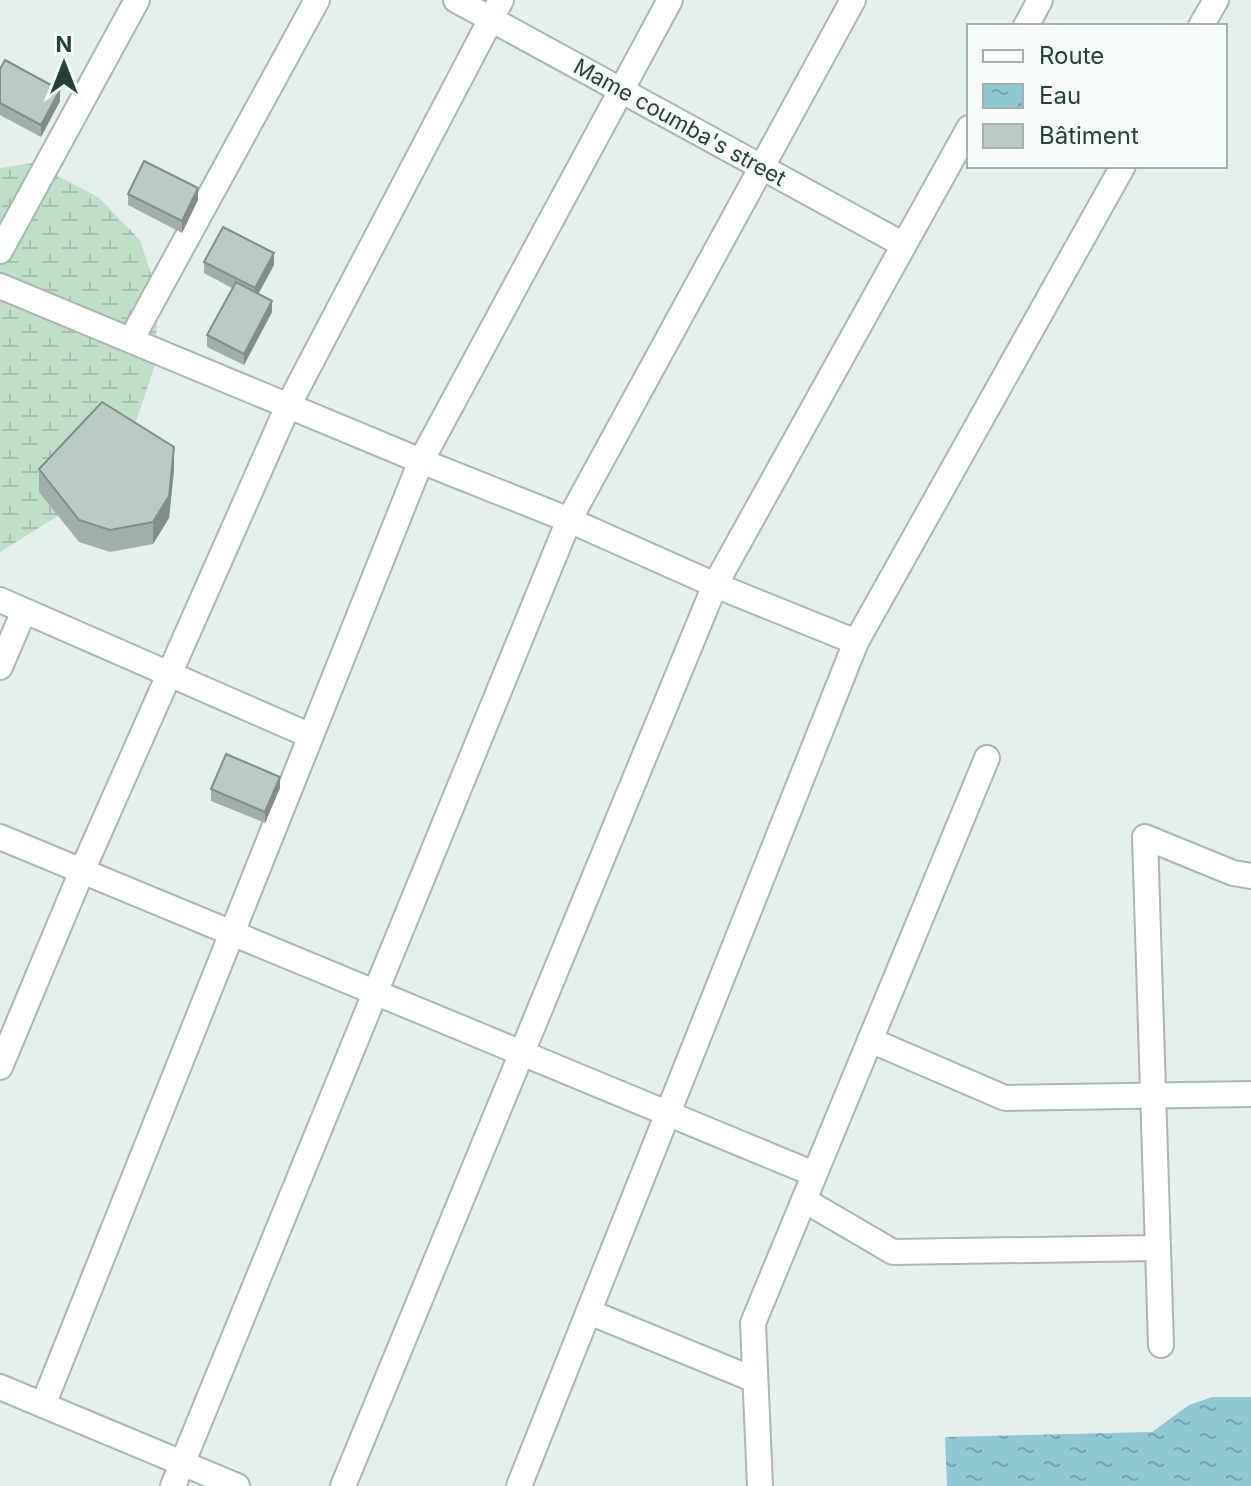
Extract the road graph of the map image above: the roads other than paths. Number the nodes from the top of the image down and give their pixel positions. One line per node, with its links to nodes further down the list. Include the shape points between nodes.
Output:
1 (137, 0): 16 (street)
2 (317, 0): 18 (street)
3 (456, 0): 8 (street, Mame coumba's street)
4 (670, 0): 11 (street)
5 (853, 0): 13 (street)
6 (1040, 0): 9 (street)
7 (1216, 0): 10 (street)
8 (496, 10): 11 (street, Mame coumba's street); 19 (street)
9 (1027, 24)
10 (1202, 24)
11 (621, 90): 13 (street, Mame coumba's street); 20 (street)
12 (967, 132): 15 (street)
13 (762, 167): 15 (street, Mame coumba's street); 21 (street)
14 (1122, 168): 25 (street)
15 (904, 245): 22 (street)
16 (0, 251)
17 (0, 286): 18 (street)
18 (131, 340): 19 (street)
19 (288, 406): 20 (street); 27 (street)
20 (421, 461): 21 (street); 28 (street)
21 (569, 520): 22 (street); 34 (street)
22 (715, 585): 25 (street); 36 (street)
23 (0, 600): 24 (street)
24 (24, 611): 26 (street); 27 (street)
25 (856, 642): 40 (street)
26 (0, 667)
27 (169, 674): 28 (street); 31 (street)
28 (311, 736): 33 (street)
29 (987, 758): 35 (street)
30 (0, 837): 31 (street)
31 (82, 871): 33 (street); 37 (street)
32 (1251, 876): 39 (street, via 1145,837)
33 (232, 933): 34 (street); 48 (street)
34 (376, 993): 36 (street); 49 (street)
35 (870, 1040): 39 (street, via 1005,1098); 41 (street)
36 (522, 1053): 40 (street); 51 (street)
37 (0, 1067)
38 (1251, 1094): 39 (street)
39 (1153, 1096): 43 (street)
40 (668, 1114): 41 (street); 44 (street)
41 (814, 1174): 42 (street)
42 (804, 1200): 43 (street, via 893,1252); 46 (street, via 753,1323)
43 (1158, 1248): 45 (street)
44 (589, 1312): 46 (street); 52 (street)
45 (1161, 1345)
46 (755, 1380): 53 (street)
47 (0, 1387): 48 (street)
48 (43, 1405): 49 (street)
49 (178, 1475): 50 (street)
50 (237, 1486)
51 (343, 1486)
52 (519, 1486)
53 (760, 1486)

